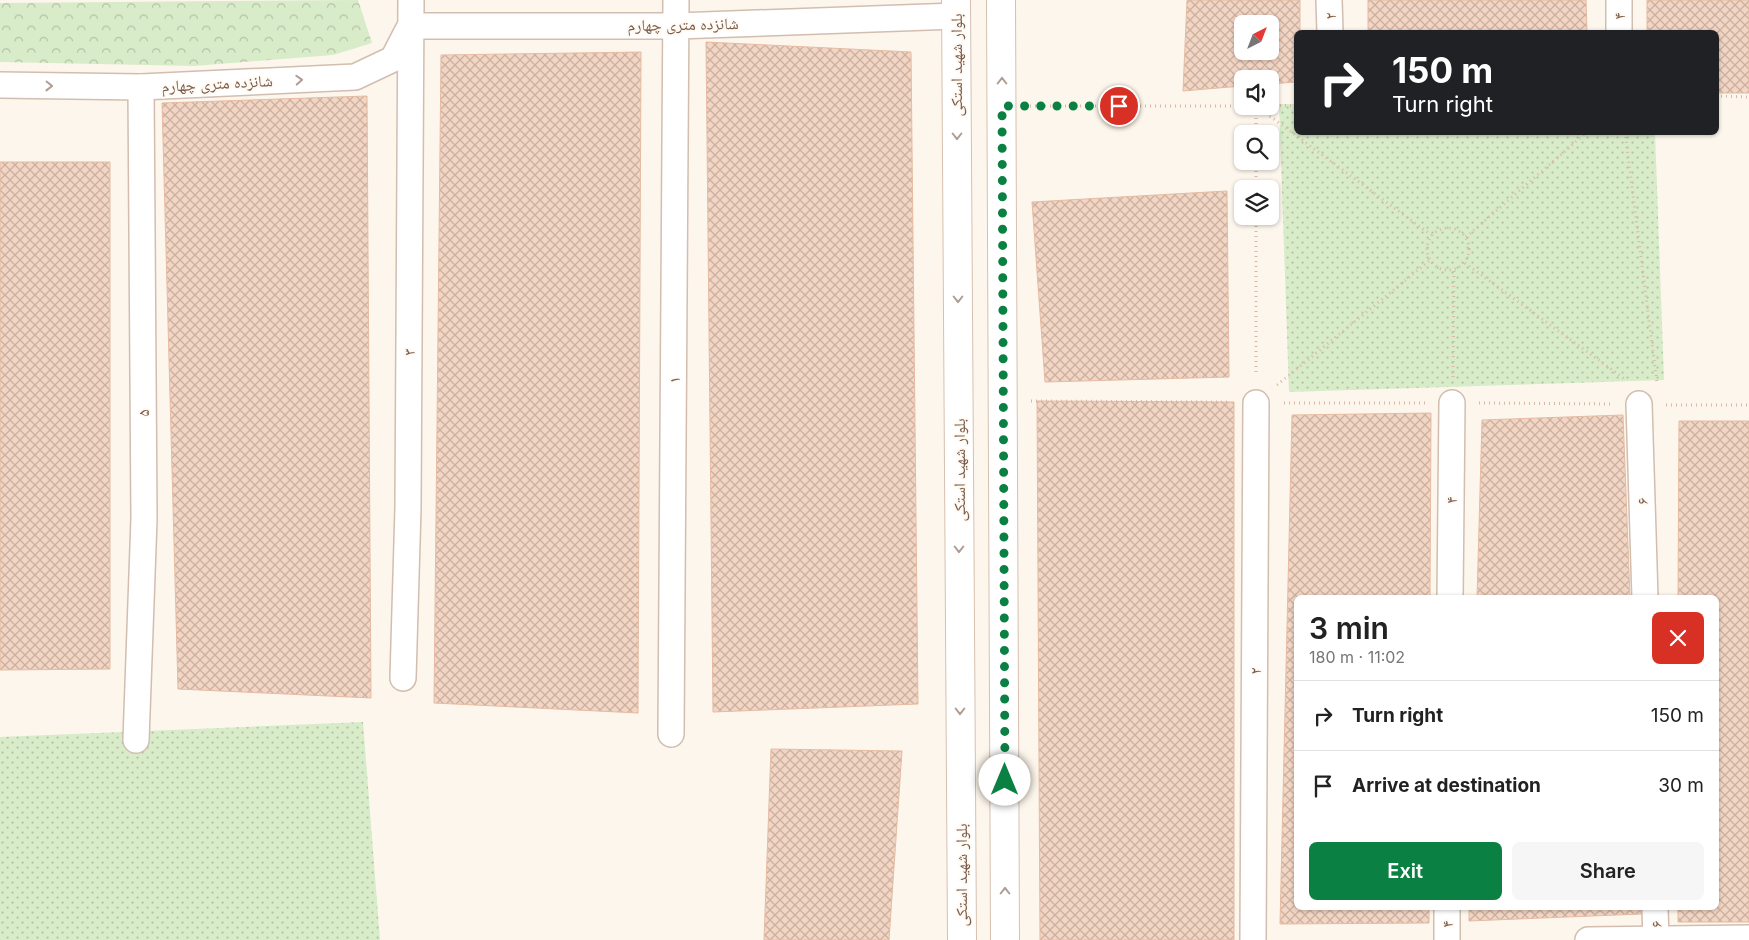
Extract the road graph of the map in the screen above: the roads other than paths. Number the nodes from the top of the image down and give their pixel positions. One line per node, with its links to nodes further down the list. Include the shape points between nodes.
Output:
1 (396, 0): 8 (street)
2 (411, 0): 8 (street)
3 (676, 0): 9 (street)
4 (1001, 0): 26 (main road, one-way to 4)
5 (1329, 0): 10 (street, ۲)
6 (1619, 0): 11 (street, ۴)
7 (956, 8): 9 (street, شانزده متری چهارم); 25 (main road, بلوار شهید استکی, one-way to 25)
8 (411, 26): 9 (street, شانزده متری چهارم); 13 (street, شانزده متری چهارم, one-way to 8, via 355,77 393,58); 19 (street, ۳, via 408,498)
9 (677, 26): 20 (street, ۱)
10 (1330, 30)
11 (1620, 30)
12 (0, 85): 13 (street, شانزده متری چهارم, one-way to 13)
13 (141, 87): 21 (street, ۵, via 144,519)
14 (1256, 403): 27 (street, ۲)
15 (1452, 403): 17 (street, ۴)
16 (1650, 404): 18 (street, ۶)
17 (1450, 595)
18 (1645, 595)
19 (403, 678)
20 (670, 734)
21 (136, 740)
22 (1447, 910): 28 (street, ۴)
23 (1655, 910): 30 (street, ۶)
24 (1749, 938): 30 (street)
25 (962, 940)
26 (1005, 940)
27 (1253, 940)
28 (1447, 940)
29 (1588, 940): 30 (street)
30 (1656, 940)

